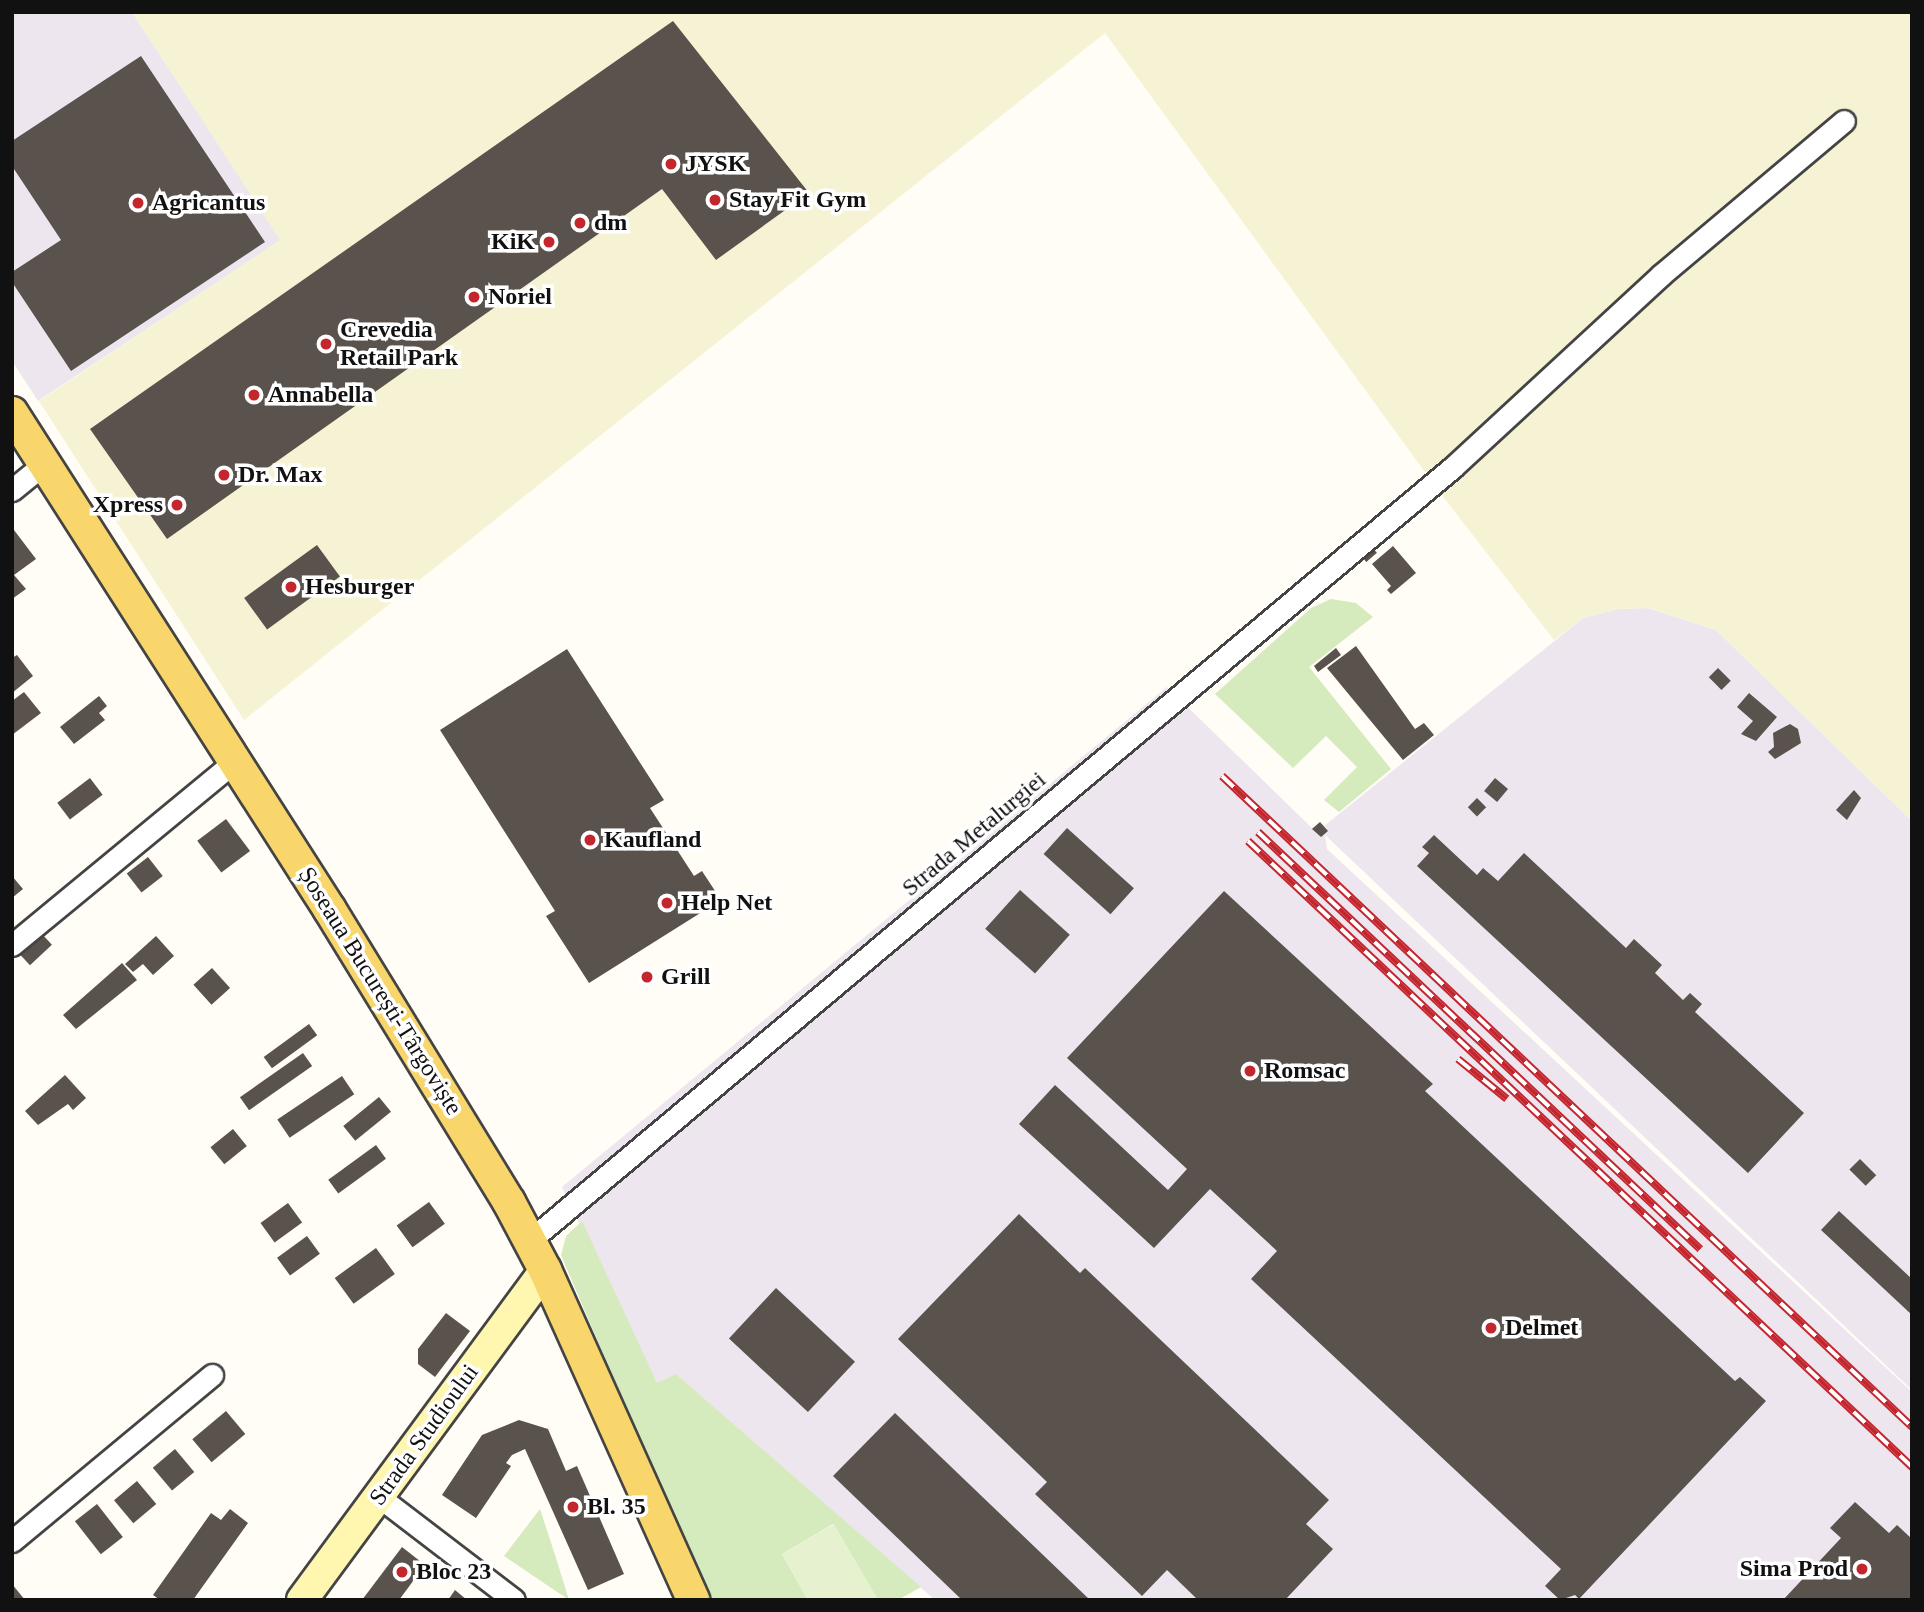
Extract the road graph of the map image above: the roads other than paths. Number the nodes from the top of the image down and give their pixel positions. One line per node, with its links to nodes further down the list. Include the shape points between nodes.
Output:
1 (1844, 121): 7 (street, Strada Metalurgiei, via 1661,275 1453,467)
2 (12, 412): 3 (main road, Șoseaua București-Târgoviște)
3 (45, 463): 4 (street); 5 (main road, Șoseaua București-Târgoviște)
4 (12, 490)
5 (235, 761): 6 (street); 7 (main road, Șoseaua București-Târgoviște)
6 (12, 945)
7 (529, 1241): 8 (main road, Șoseaua București-Târgoviște)
8 (545, 1270): 10 (street, Strada Studioului); 14 (main road, Șoseaua București-Târgoviște)
9 (212, 1375): 11 (street)
10 (378, 1496): 12 (street, Strada Studioului); 13 (street)
11 (12, 1541)
12 (302, 1600)
13 (514, 1600)
14 (694, 1600)

